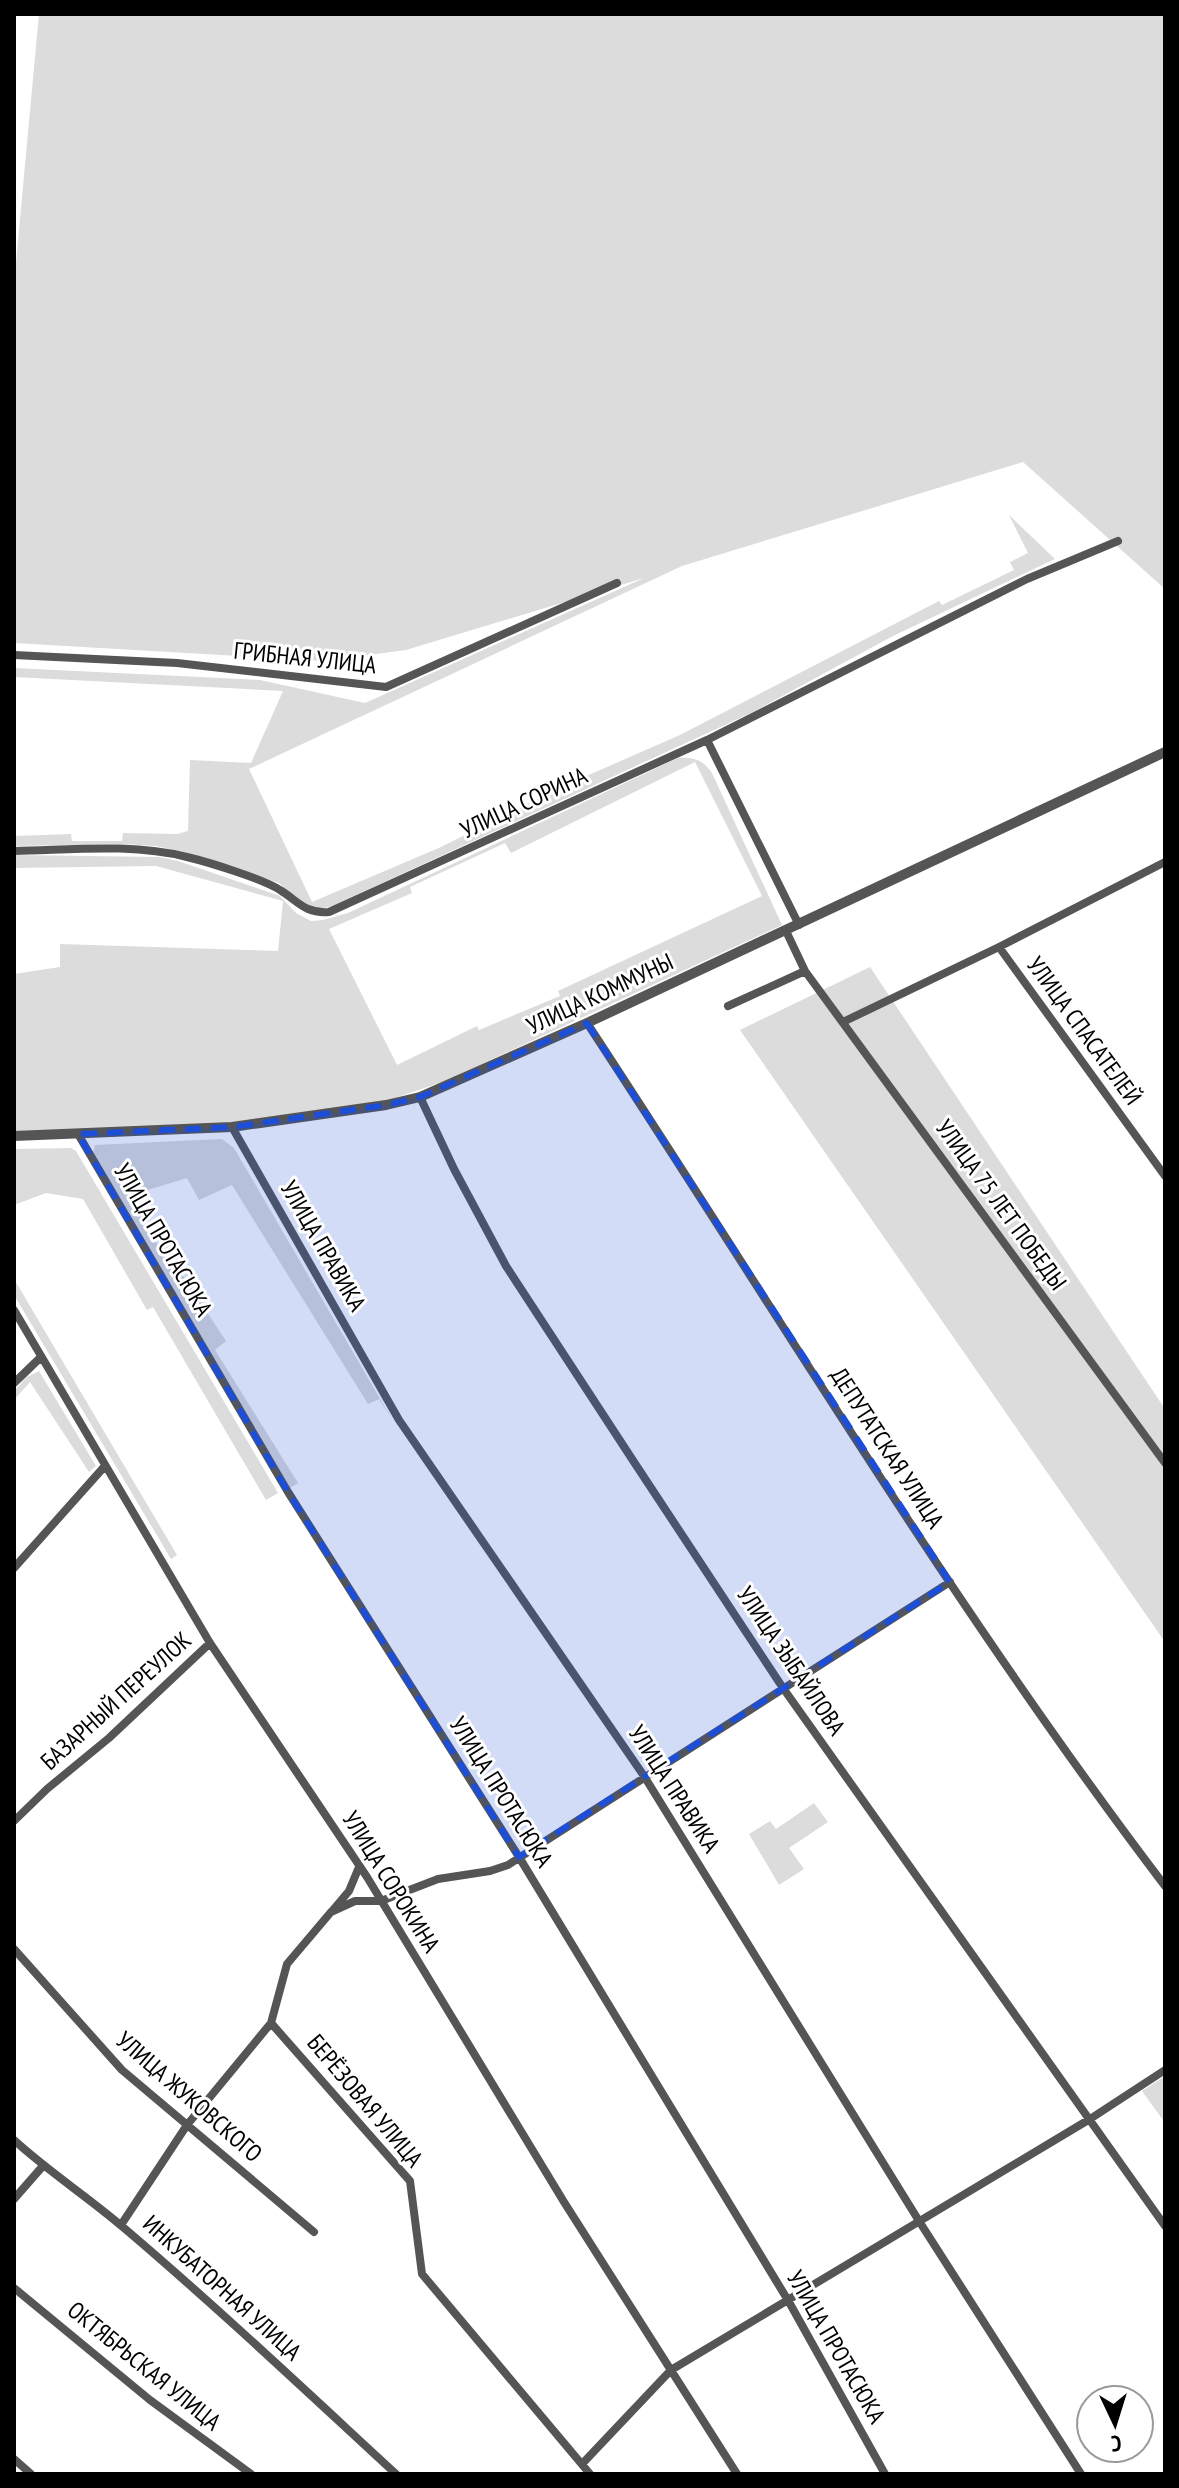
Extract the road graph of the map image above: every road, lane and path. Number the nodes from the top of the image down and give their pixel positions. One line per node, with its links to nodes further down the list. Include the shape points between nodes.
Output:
1 (1118, 541): 4 (street, УЛИЦА СОРИНА, via 1027,579)
2 (617, 583): 3 (street, ГРИБНАЯ УЛИЦА, via 386,687 177,663)
3 (14, 655)
4 (707, 740): 6 (street, УЛИЦА СОРИНА, via 329,912 307,910 280,890 168,853); 9 (street)
5 (1165, 752): 9 (street, УЛИЦА КОММУНЫ)
6 (14, 851)
7 (1162, 863): 8 (street); 11 (street)
8 (1165, 873)
9 (799, 925): 10 (street, УЛИЦА КОММУНЫ)
10 (786, 931): 12 (street, УЛИЦА 75 ЛЕТ ПОБЕДЫ); 15 (street, УЛИЦА КОММУНЫ)
11 (999, 947): 14 (street); 20 (street, УЛИЦА СПАСАТЕЛЕЙ)
12 (805, 971): 13 (street); 14 (street, УЛИЦА 75 ЛЕТ ПОБЕДЫ)
13 (728, 1006)
14 (843, 1022): 25 (street, УЛИЦА 75 ЛЕТ ПОБЕДЫ)
15 (587, 1023): 16 (street, УЛИЦА КОММУНЫ); 28 (street, ДЕПУТАТСКАЯ УЛИЦА)
16 (420, 1097): 17 (street, УЛИЦА КОММУНЫ); 30 (street, УЛИЦА ЗЫБАЙЛОВА, via 506,1266)
17 (232, 1127): 18 (street, УЛИЦА КОММУНЫ); 31 (street, УЛИЦА ПРАВИКА, via 399,1420)
18 (78, 1134): 19 (street, УЛИЦА КОММУНЫ); 33 (street, УЛИЦА ПРОТАСЮКА, via 288,1492)
19 (14, 1136)
20 (1165, 1176)
21 (14, 1310): 22 (street, УЛИЦА СОРОКИНА)
22 (41, 1357): 23 (street); 26 (street, УЛИЦА СОРОКИНА)
23 (18, 1373): 24 (street)
24 (14, 1383)
25 (1165, 1463)
26 (104, 1467): 27 (street); 29 (street, УЛИЦА СОРОКИНА)
27 (14, 1568)
28 (950, 1582): 30 (street); 35 (street, ДЕПУТАТСКАЯ УЛИЦА)
29 (210, 1643): 32 (street, БАЗАРНЫЙ ПЕРЕУЛОК); 34 (street, УЛИЦА СОРОКИНА)
30 (783, 1688): 31 (street); 41 (street, УЛИЦА ЗЫБАЙЛОВА)
31 (644, 1776): 33 (street); 46 (street, УЛИЦА ПРАВИКА)
32 (14, 1821)
33 (519, 1857): 36 (street, via 500,1869 438,1879); 51 (street, УЛИЦА ПРОТАСЮКА)
34 (359, 1867): 36 (street, УЛИЦА СОРОКИНА); 37 (street, via 349,1891)
35 (1165, 1886)
36 (381, 1901): 37 (street, via 355,1901); 52 (street, УЛИЦА СОРОКИНА)
37 (331, 1912): 39 (street, via 287,1964)
38 (14, 1949): 42 (street, УЛИЦА ЖУКОВСКОГО, via 122,2070)
39 (271, 2023): 42 (street); 54 (street, БЕРЁЗОВАЯ УЛИЦА, via 410,2181 422,2274)
40 (1165, 2070): 41 (street)
41 (1090, 2119): 46 (street); 48 (street, УЛИЦА ЗЫБАЙЛОВА)
42 (187, 2125): 47 (street); 49 (street, УЛИЦА ЖУКОВСКОГО)
43 (14, 2140): 44 (street, ИНКУБАТОРНАЯ УЛИЦА)
44 (42, 2167): 45 (street); 47 (street, ИНКУБАТОРНАЯ УЛИЦА)
45 (14, 2199)
46 (919, 2221): 51 (street); 60 (street, УЛИЦА ПРАВИКА)
47 (121, 2225): 57 (street, ИНКУБАТОРНАЯ УЛИЦА)
48 (1165, 2226)
49 (314, 2232)
50 (14, 2288): 56 (street, ОКТЯБРЬСКАЯ УЛИЦА, via 150,2400)
51 (789, 2302): 52 (street); 59 (street, УЛИЦА ПРОТАСЮКА)
52 (671, 2370): 54 (street); 58 (street, УЛИЦА СОРОКИНА)
53 (14, 2459): 55 (street)
54 (586, 2471)
55 (31, 2474)
56 (251, 2474)
57 (396, 2474)
58 (737, 2474)
59 (885, 2474)
60 (1081, 2474)

